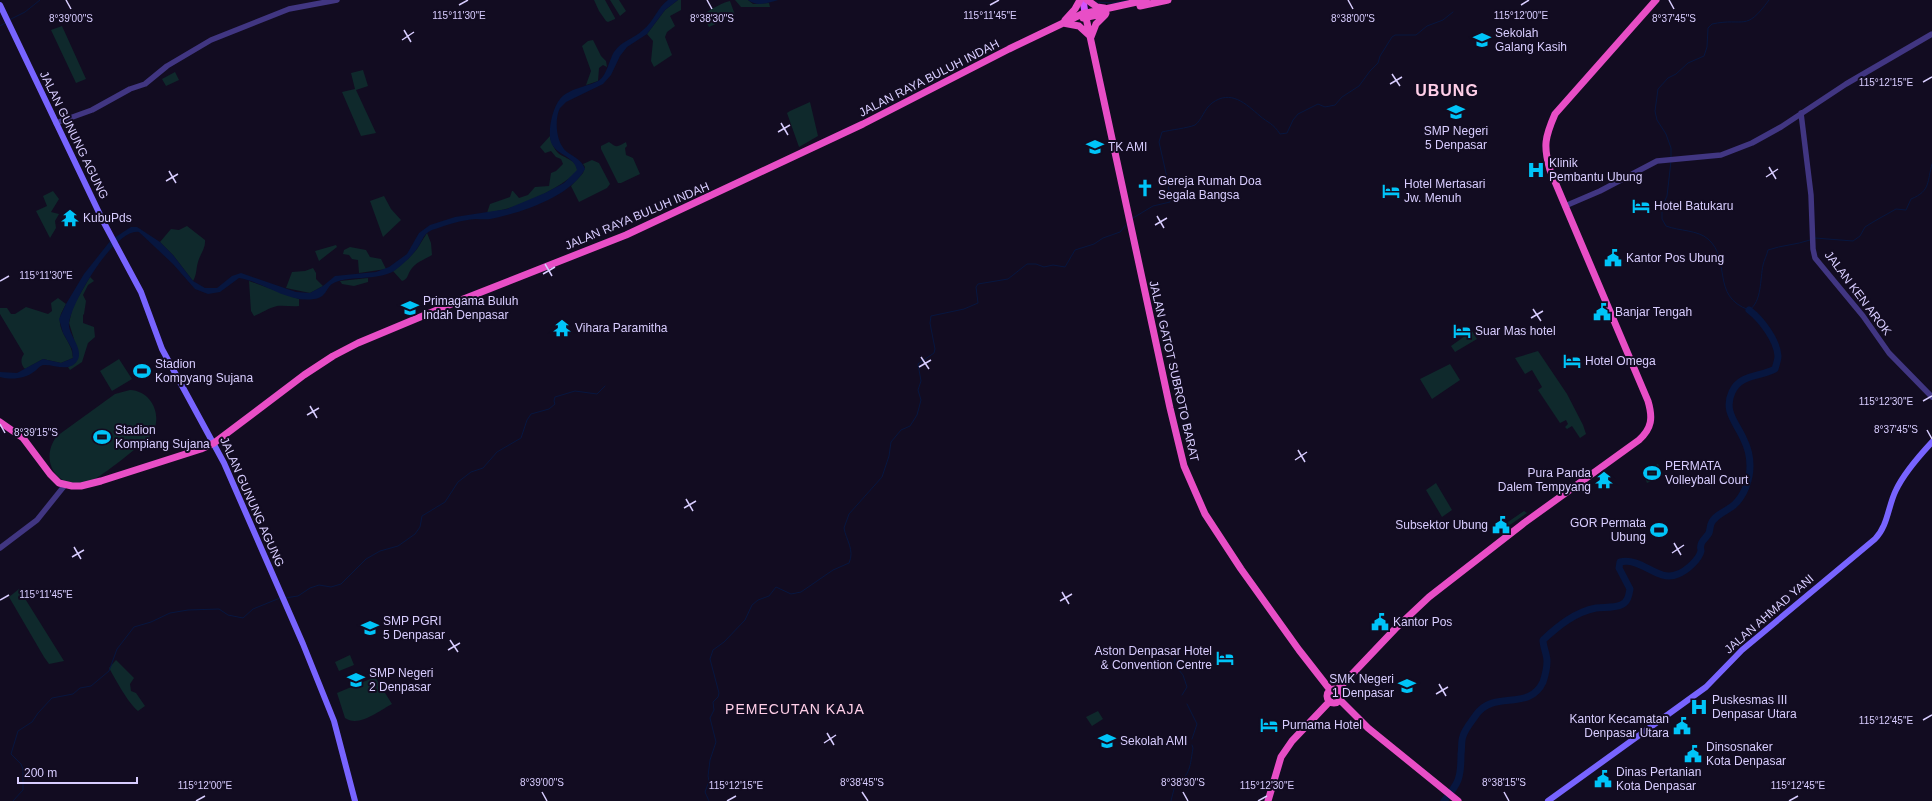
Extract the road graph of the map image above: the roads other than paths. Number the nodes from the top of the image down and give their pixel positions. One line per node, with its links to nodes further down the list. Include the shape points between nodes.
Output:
1 (337, 0): 14 (street, via 289,9 211,40 167,66 145,84 130,89 92,110)
2 (1082, 0): 9 (main road); 10 (highway)
3 (1087, 0): 8 (highway, via 1097,7)
4 (1146, 0): 8 (highway)
5 (1168, 0): 8 (highway)
6 (1656, 0): 15 (highway, via 1555,114 1548,130 1546,154)
7 (0, 5): 14 (main road, JALAN GUNUNG AGUNG)
8 (1109, 10): 9 (highway, JALAN RAYA BULUH INDAH); 12 (highway, via 1099,20)
9 (1086, 15): 10 (highway, JALAN RAYA BULUH INDAH); 12 (highway, JALAN GATOT SUBROTO BARAT)
10 (1062, 23): 12 (highway, via 1079,26); 19 (highway, JALAN RAYA BULUH INDAH, via 863,124 634,232 461,300 342,351 304,375)
11 (1932, 34): 13 (street)
12 (1091, 37): 22 (highway, JALAN GATOT SUBROTO BARAT, via 1170,408 1191,485 1222,542 1299,650)
13 (1801, 113): 15 (street, via 1752,143 1731,152 1666,159 1646,166 1604,189); 16 (street, JALAN KEN AROK, via 1810,184 1815,258 1863,316 1889,353)
14 (56, 123): 19 (main road, JALAN GUNUNG AGUNG, via 141,292 162,349)
15 (1565, 206): 22 (highway, via 1648,401 1652,417 1649,429 1639,440 1429,597)
16 (1932, 398)
17 (0, 422): 20 (highway, via 23,438 46,476)
18 (1932, 442): 28 (main road, JALAN AHMAD YANI, via 1896,490 1889,513 1876,539 1742,650 1706,687)
19 (214, 443): 20 (highway, JALAN RAYA BULUH INDAH, via 101,481 82,491); 25 (main road, JALAN GUNUNG AGUNG, via 336,727)
20 (64, 487): 21 (street, via 44,512)
21 (0, 548)
22 (1334, 690): 23 (highway, via 1341,696); 24 (highway, via 1328,696)
23 (1340, 700): 24 (highway, via 1336,703); 27 (highway, via 1368,728)
24 (1330, 701): 26 (highway, via 1292,741 1281,757)
25 (355, 801)
26 (1268, 801)
27 (1458, 801)
28 (1548, 801)

